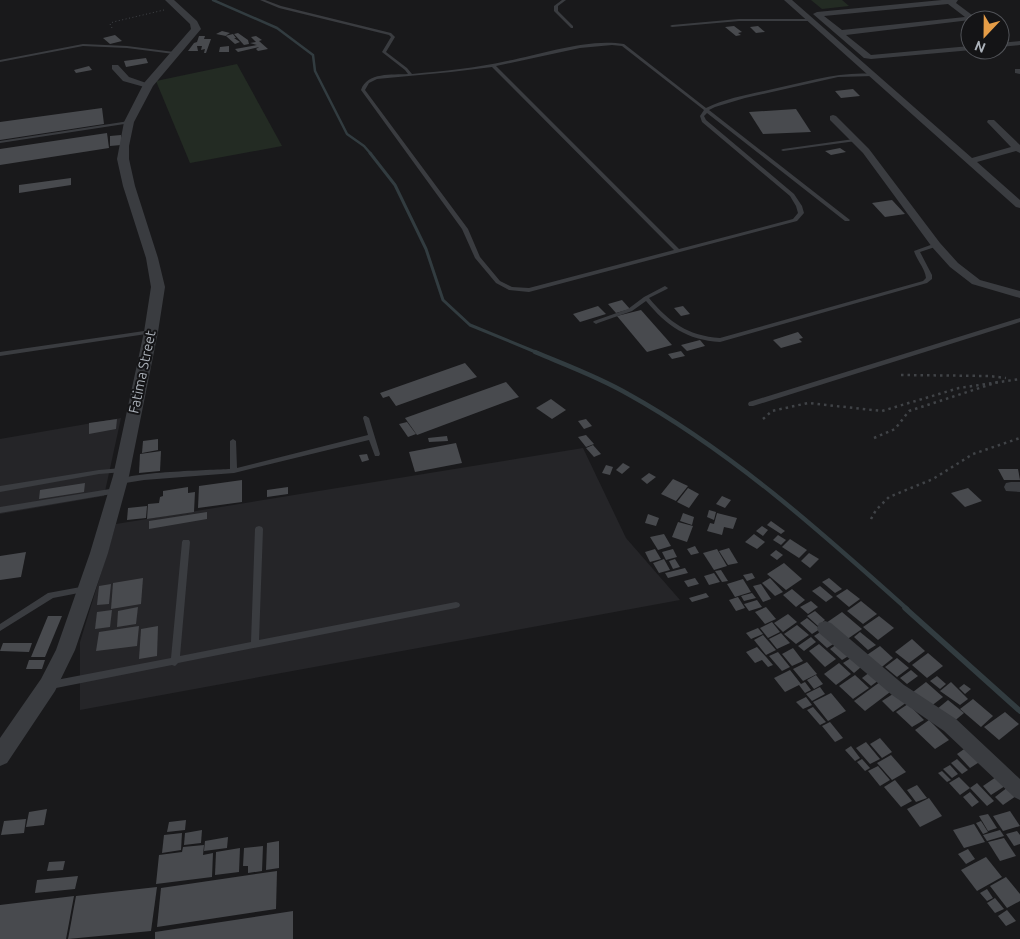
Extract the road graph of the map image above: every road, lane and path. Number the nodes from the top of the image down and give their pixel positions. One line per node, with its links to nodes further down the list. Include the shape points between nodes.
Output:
1 (262, 0): 22 (lane, via 390,34 393,37 384,52)
2 (564, 0): 14 (lane, via 556,6 556,11)
3 (788, 0): 12 (street)
4 (800, 0): 12 (street)
5 (852, 0): 11 (street)
6 (900, 0): 10 (street)
7 (960, 0): 8 (street)
8 (948, 1): 10 (street); 16 (street, via 972,18)
9 (167, 5): 15 (path, via 113,22 110,24); 18 (street, Fatima Street, via 194,23 196,29)
10 (907, 5): 11 (street)
11 (863, 9): 12 (street)
12 (814, 17): 13 (lane); 16 (street); 23 (street)
13 (672, 26)
14 (572, 27)
15 (112, 28)
16 (840, 33): 17 (street, via 867,56 876,58)
17 (960, 49)
18 (174, 53): 19 (lane, via 83,45); 24 (street, Fatima Street)
19 (0, 61)
20 (493, 65): 22 (lane); 25 (lane, via 593,45 623,45); 37 (lane)
21 (116, 67): 24 (street, via 126,79)
22 (410, 74): 37 (lane, via 369,80 363,90 465,229 477,257 498,282 511,289 529,290)
23 (873, 75): 25 (lane, via 838,76 744,97); 33 (street)
24 (148, 85): 27 (street, Fatima Street)
25 (707, 109): 35 (lane); 37 (lane, via 702,116 704,121 792,195 801,213 795,220)
26 (833, 118): 29 (street)
27 (129, 122): 30 (lane); 43 (street, Fatima Street, via 123,159 158,287)
28 (991, 122): 31 (street)
29 (854, 140): 32 (lane); 36 (street, via 866,151)
30 (0, 142)
31 (1019, 149): 33 (street)
32 (783, 150)
33 (970, 161): 34 (street)
34 (1020, 206)
35 (847, 220)
36 (936, 245): 39 (street, via 976,282); 40 (lane, via 917,251 929,274 925,282 720,340 699,337 677,328)
37 (678, 252)
38 (665, 288): 40 (lane)
39 (1020, 295)
40 (646, 298): 42 (lane, via 630,310)
41 (1020, 320): 48 (lane)
42 (596, 322)
43 (151, 332): 44 (lane); 57 (street, Fatima Street)
44 (0, 354)
45 (901, 375): 47 (path)
46 (1020, 378): 47 (path)
47 (1010, 379): 50 (path, via 960,388 882,412 808,403 772,411); 52 (path, via 909,410 894,431)
48 (752, 404)
49 (366, 418): 51 (lane)
50 (763, 419)
51 (371, 437): 55 (lane); 56 (lane)
52 (874, 438)
53 (1020, 438): 60 (path, via 979,451 933,479 897,493 876,507)
54 (233, 441): 56 (lane)
55 (377, 454)
56 (234, 472): 57 (lane)
57 (119, 481): 58 (lane, via 99,472); 59 (lane); 63 (street, Fatima Street)
58 (0, 489)
59 (0, 510)
60 (871, 519)
61 (259, 528): 67 (lane)
62 (186, 542): 68 (lane)
63 (86, 589): 65 (lane, via 51,595); 69 (street, Fatima Street, via 65,650)
64 (456, 605): 67 (lane)
65 (0, 628)
66 (825, 628): 71 (street, via 898,690 950,725)
67 (255, 646): 68 (lane)
68 (175, 662): 69 (lane)
69 (48, 685): 70 (street, Fatima Street)
70 (0, 756)
71 (1020, 791)

